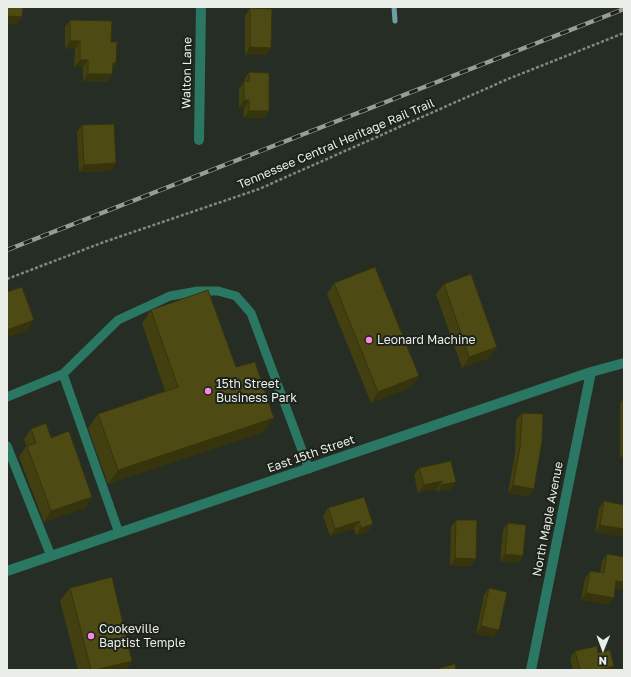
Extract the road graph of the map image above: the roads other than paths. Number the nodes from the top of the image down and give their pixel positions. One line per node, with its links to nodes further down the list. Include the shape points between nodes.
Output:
1 (201, 7): 2 (street, Walton Lane)
2 (199, 140)
3 (624, 363): 4 (street, East 15th Street)
4 (591, 372): 8 (street, East 15th Street); 12 (street, North Maple Avenue)
5 (63, 374): 6 (lane); 8 (lane, via 118,320 170,296 198,291 218,291 236,296 251,313); 9 (lane)
6 (7, 397)
7 (7, 446): 10 (lane)
8 (309, 469): 9 (street, East 15th Street)
9 (119, 533): 10 (street, East 15th Street)
10 (51, 556): 11 (street, East 15th Street)
11 (7, 571)
12 (531, 670)

